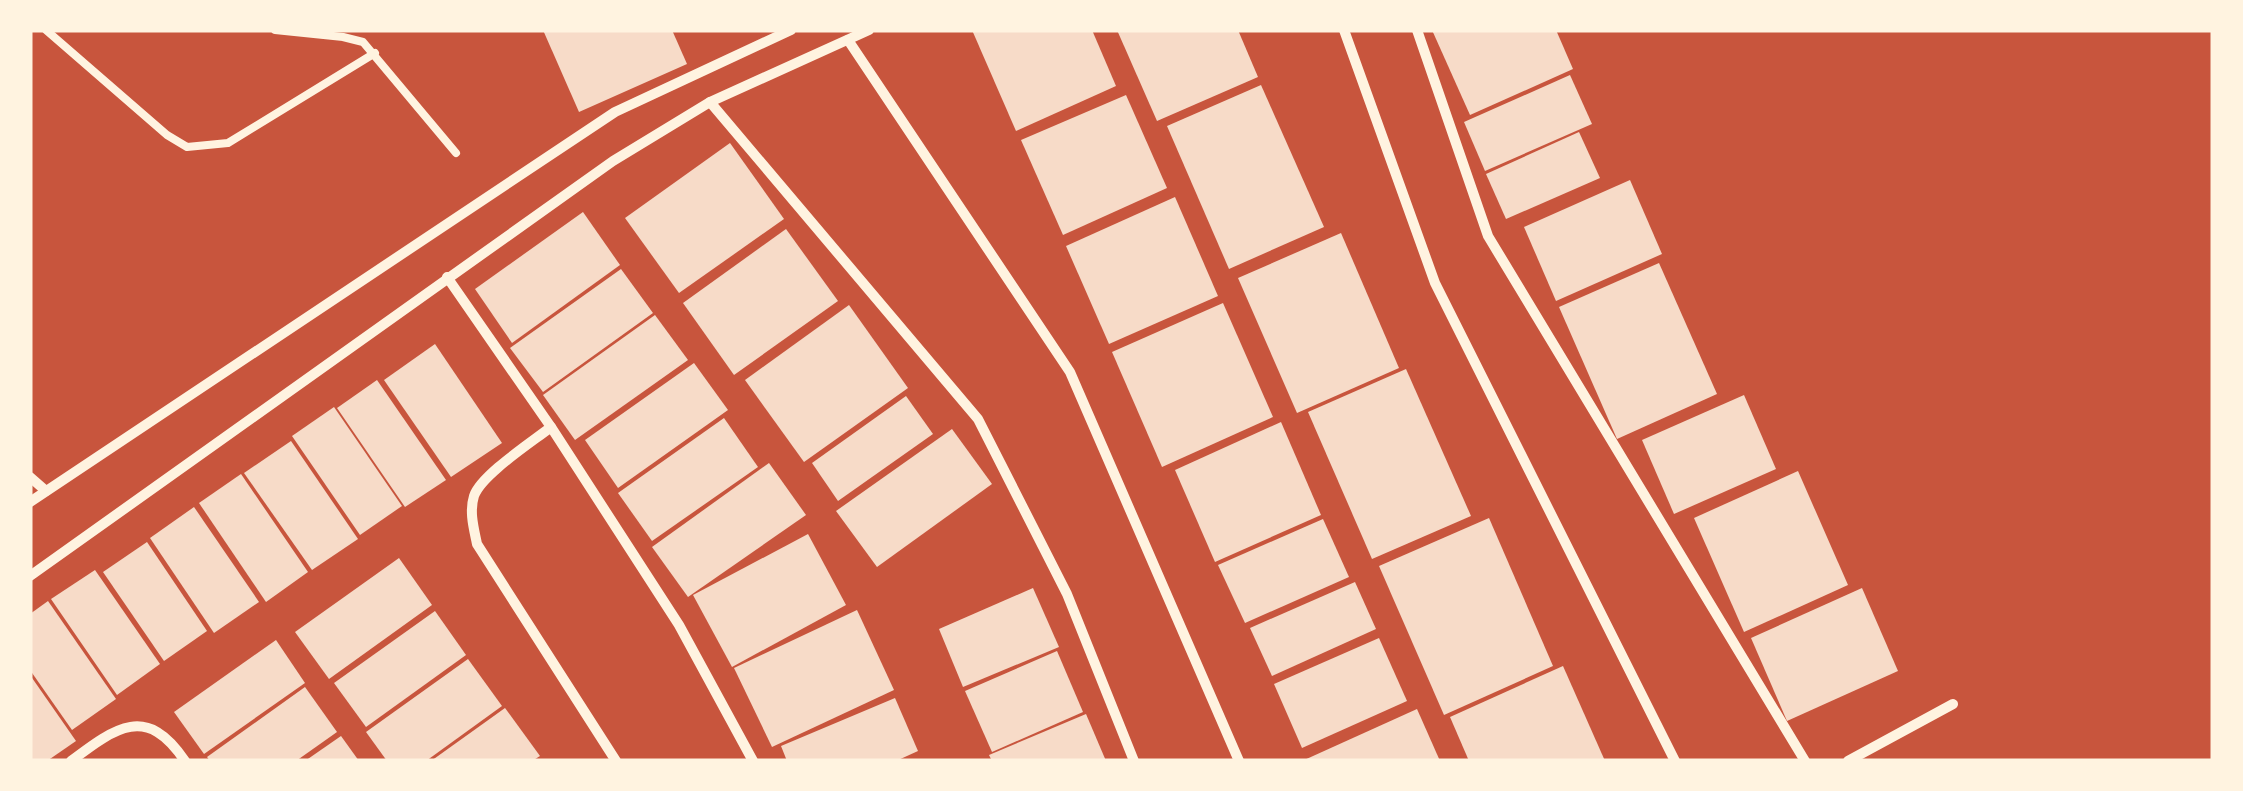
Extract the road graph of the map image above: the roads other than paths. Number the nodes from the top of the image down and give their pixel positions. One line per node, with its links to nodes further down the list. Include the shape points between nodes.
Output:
1 (46, 30): 9 (lane, via 187,147 228,143)
2 (276, 30): 9 (lane, via 343,37)
3 (791, 30): 7 (street)
4 (869, 30): 8 (street)
5 (1344, 30): 25 (street, via 1435,283)
6 (1418, 30): 26 (street, via 1488,236)
7 (765, 36): 15 (street, via 615,112)
8 (848, 40): 10 (street); 24 (street, via 1070,372)
9 (375, 53): 11 (lane)
10 (710, 102): 12 (street, via 613,160); 23 (street, via 978,419 1067,594)
11 (456, 154)
12 (447, 277): 13 (street); 17 (street)
13 (551, 427): 21 (street, via 487,478 474,494 472,521 477,544); 22 (street, via 679,625)
14 (30, 478): 15 (street)
15 (46, 492): 16 (street)
16 (30, 502)
17 (30, 576)
18 (1954, 704): 27 (street)
19 (71, 761): 20 (street, via 112,731 134,726 153,728 172,741)
20 (185, 761)
21 (616, 761)
22 (754, 761)
23 (1134, 761)
24 (1239, 761)
25 (1675, 761)
26 (1804, 761)
27 (1848, 761)

